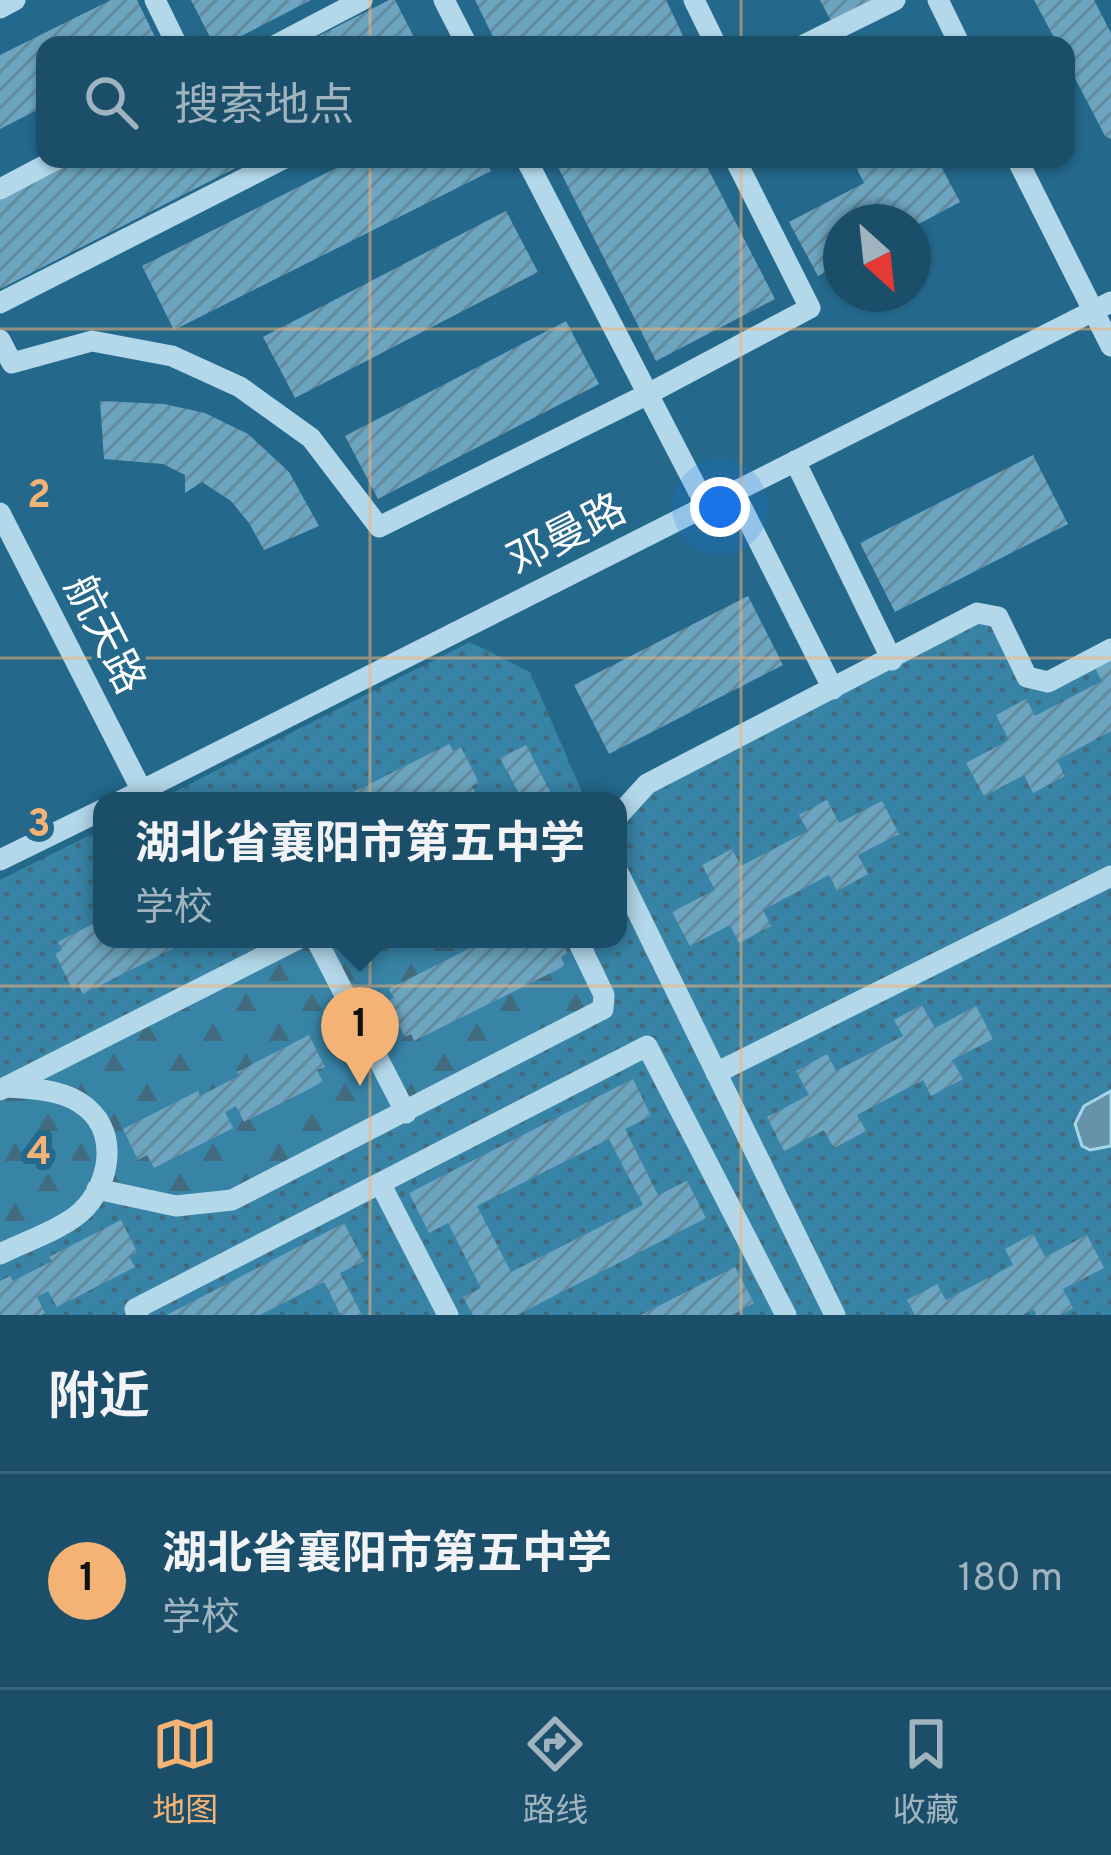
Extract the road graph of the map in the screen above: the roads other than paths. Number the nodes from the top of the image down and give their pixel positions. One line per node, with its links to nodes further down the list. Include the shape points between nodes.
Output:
1 (15, 0): 8 (street)
2 (154, 0): 9 (street)
3 (362, 0): 10 (street)
4 (444, 0): 11 (street)
5 (694, 0): 12 (street)
6 (895, 0): 13 (street)
7 (938, 0): 14 (street)
8 (0, 8)
9 (172, 36)
10 (293, 36)
11 (462, 36)
12 (712, 36)
13 (822, 36)
14 (956, 36)
15 (40, 168): 20 (street)
16 (265, 168): 21 (street)
17 (531, 168): 25 (street)
18 (740, 168): 25 (street, via 810,308)
19 (1022, 168): 22 (street)
20 (0, 189)
21 (0, 303)
22 (1102, 307): 24 (street); 26 (street, 邓曼路)
23 (0, 340): 25 (street, via 13,363 92,340 172,356 240,387 311,438 379,526)
24 (1111, 346)
25 (648, 394): 28 (street)
26 (795, 461): 27 (street, 邓曼路); 31 (street)
27 (734, 492): 28 (street, 邓曼路); 32 (street)
28 (706, 506): 34 (street, 邓曼路)
29 (0, 513): 33 (street, 航天路)
30 (1111, 650): 31 (street, via 1048,682 1027,677 998,617 977,613)
31 (892, 659): 32 (street)
32 (833, 689): 35 (street, via 647,784)
33 (129, 792)
34 (139, 792)
35 (627, 805)
36 (93, 814): 37 (street)
37 (0, 860)
38 (1111, 876): 43 (street)
39 (627, 890): 43 (street)
40 (280, 948): 44 (street)
41 (321, 948): 45 (street)
42 (581, 948): 45 (street, via 603,1010)
43 (716, 1073): 52 (street)
44 (3, 1088): 47 (street, via 52,1091 87,1108 107,1142 107,1174)
45 (406, 1113): 47 (street, via 232,1199 176,1206)
46 (380, 1183): 49 (street); 50 (street); 51 (street, via 647,1046)
47 (97, 1189): 48 (street, via 79,1215)
48 (0, 1254)
49 (132, 1313)
50 (448, 1315)
51 (786, 1315)
52 (835, 1315)

